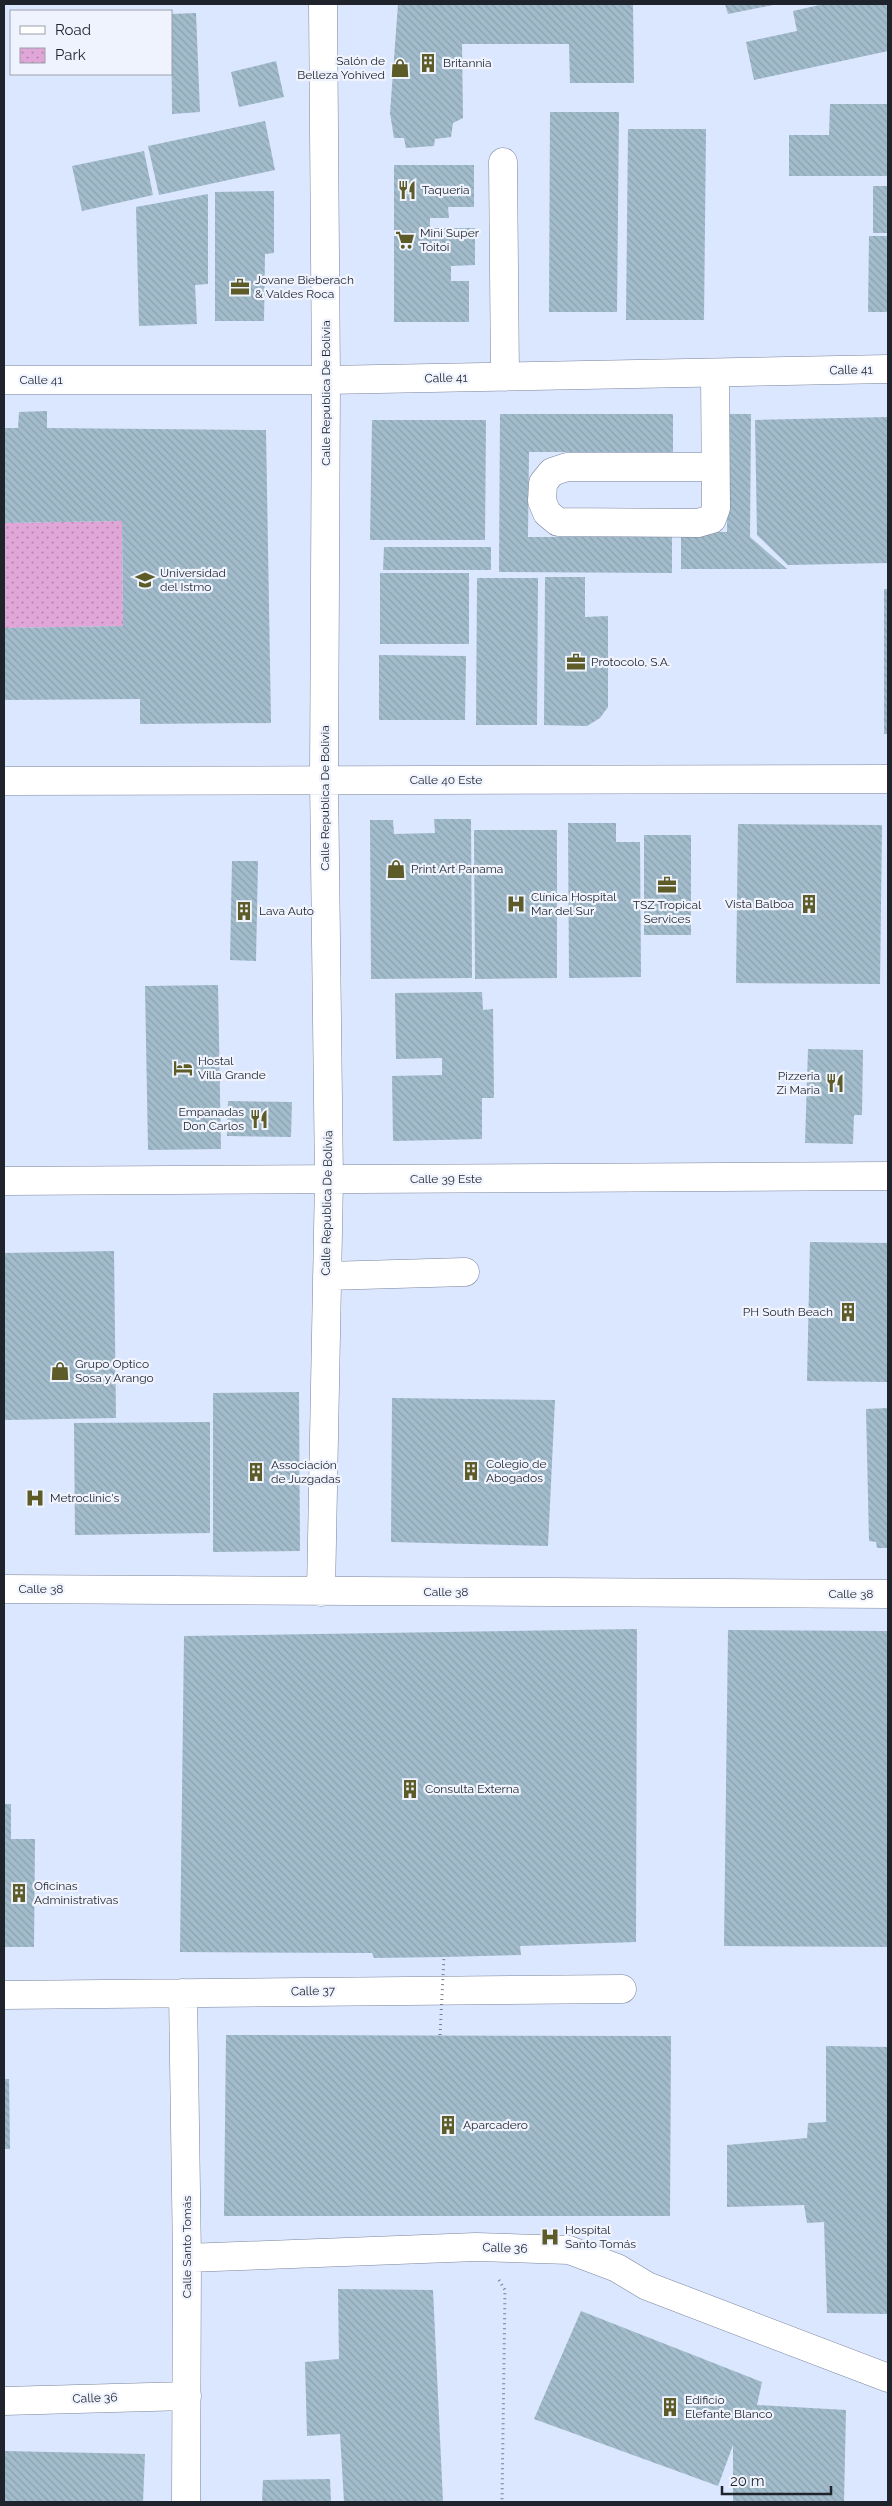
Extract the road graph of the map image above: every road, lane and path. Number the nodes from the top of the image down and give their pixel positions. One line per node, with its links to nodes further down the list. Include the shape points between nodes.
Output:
1 (323, 4): 7 (street, Calle Republica De Bolivia)
2 (503, 162): 5 (street)
3 (888, 369): 4 (street, Calle 41)
4 (715, 372): 5 (street, Calle 41); 8 (street)
5 (505, 377): 7 (street, Calle 41)
6 (4, 380): 7 (street, Calle 41)
7 (326, 380): 10 (street, Calle Republica De Bolivia)
8 (715, 467): 8 (street, via 716,508 712,519 698,523 558,522 546,513 542,501 543,483 552,472 567,467)
9 (888, 779): 10 (street, Calle 40 Este)
10 (324, 780): 11 (street, Calle 40 Este); 13 (street, Calle Republica De Bolivia)
11 (4, 782)
12 (888, 1176): 13 (street, Calle 39 Este)
13 (329, 1180): 14 (street, Calle 39 Este); 16 (street, Calle Republica De Bolivia)
14 (4, 1181)
15 (465, 1272): 16 (street)
16 (327, 1276): 18 (street, Calle Republica De Bolivia)
17 (4, 1589): 18 (street, Calle 38)
18 (320, 1592): 19 (street, Calle 38)
19 (888, 1594)
20 (444, 1957): 24 (path, bridge)
21 (622, 1989): 22 (street, Calle 37)
22 (183, 1992): 23 (street, Calle 37); 26 (street, Calle Santo Tomás)
23 (4, 1996)
24 (440, 2035)
25 (476, 2247): 26 (street, Calle 36); 27 (street, Calle 36, via 569,2250 617,2268 647,2286); 31 (path, via 506,2290)
26 (188, 2258): 28 (street, Calle Santo Tomás)
27 (888, 2378)
28 (187, 2396): 29 (street, Calle 36); 30 (street, Calle Santo Tomás)
29 (4, 2401)
30 (186, 2502)
31 (502, 2502)

